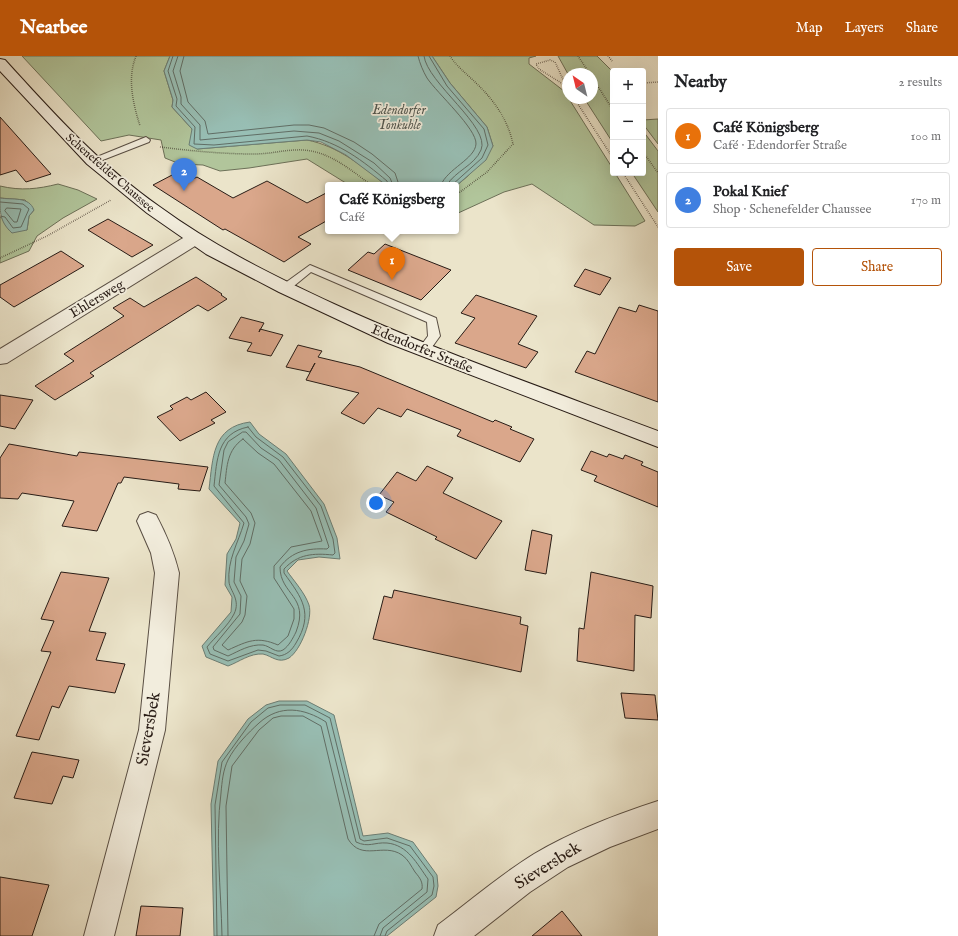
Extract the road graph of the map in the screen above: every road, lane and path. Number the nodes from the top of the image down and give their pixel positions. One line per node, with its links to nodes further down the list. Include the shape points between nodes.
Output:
1 (136, 56): 14 (path, via 133,61 132,91 136,113)
2 (450, 56): 22 (path, via 480,86 503,116 513,144 485,174)
3 (578, 56): 7 (path)
4 (608, 56): 5 (path)
5 (613, 62)
6 (0, 63): 17 (street, Schenefelder Chaussee)
7 (586, 68)
8 (658, 82): 9 (path)
9 (646, 83)
10 (566, 86): 10 (path, via 539,69 536,64 550,60 555,62)
11 (598, 86): 13 (path)
12 (578, 104): 15 (path)
13 (610, 105)
14 (146, 140): 17 (lane); 20 (path, via 162,148 208,153 256,154 304,150 343,164)
15 (610, 153)
16 (646, 156): 18 (path)
17 (92, 161): 21 (street, Schenefelder Chaussee)
18 (658, 173)
19 (625, 176): 23 (path)
20 (367, 182)
21 (127, 191): 24 (street, Schenefelder Chaussee); 25 (path, via 47,236)
22 (459, 193)
23 (658, 227)
24 (194, 239): 26 (street, Edendorfer Straße); 28 (street, Ehlersweg)
25 (0, 258)
26 (285, 288): 27 (street, Edendorfer Straße); 27 (lane, via 310,268 432,320 434,336)
27 (423, 351): 29 (street, Edendorfer Straße)
28 (0, 358)
29 (658, 439)
30 (148, 521): 32 (street, Sieversbek, via 163,553 167,573 155,703 148,748)
31 (658, 815): 33 (street, Sieversbek, via 585,842 544,865)
32 (99, 936)
33 (449, 936)

